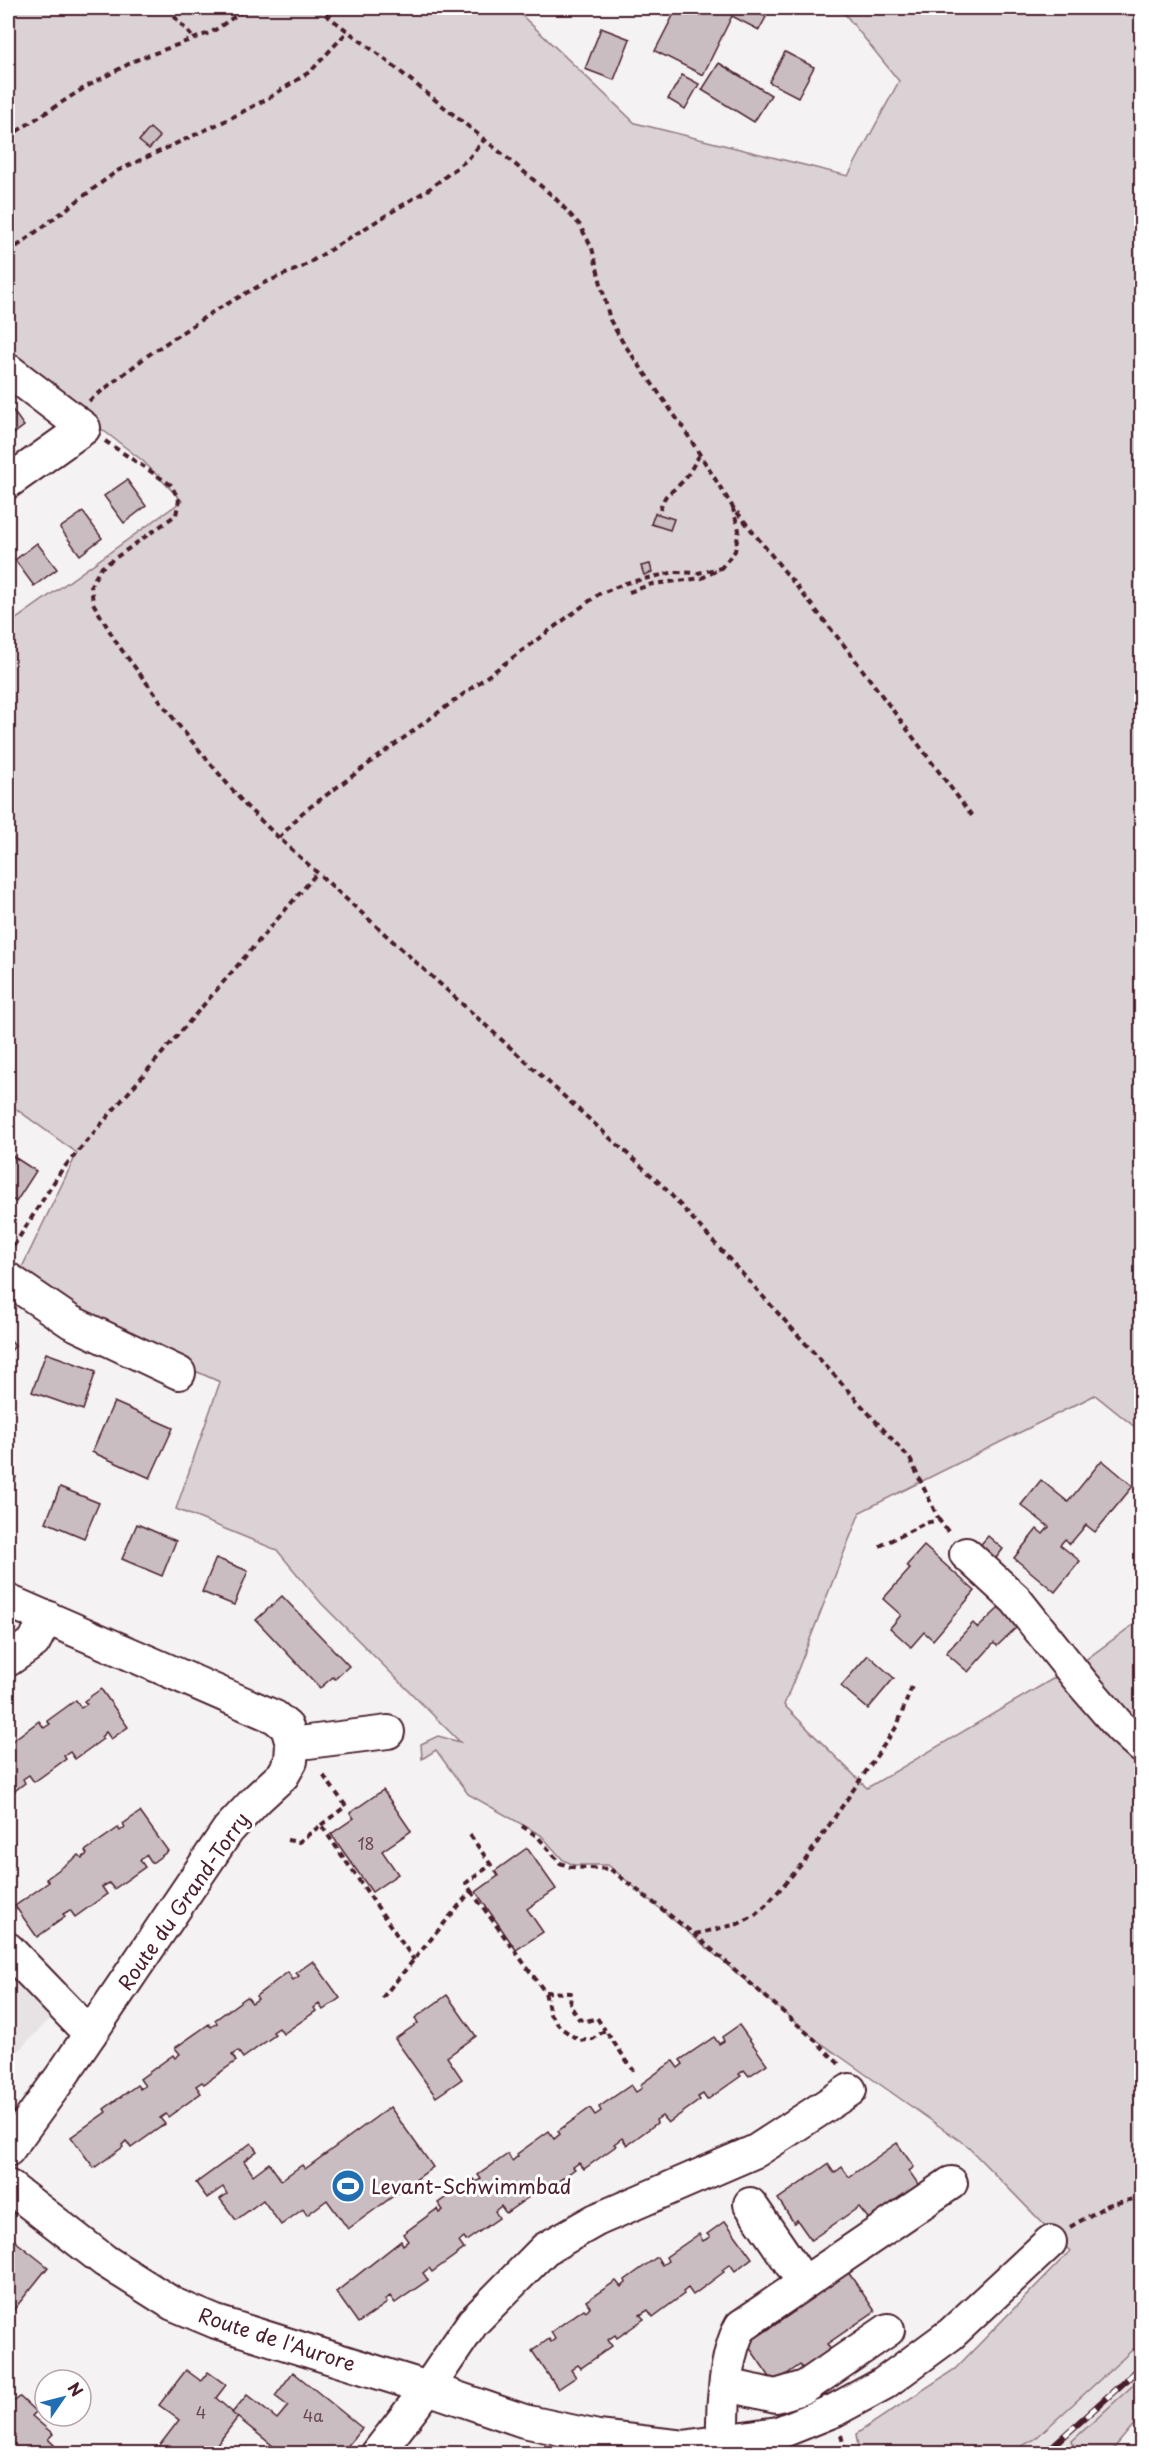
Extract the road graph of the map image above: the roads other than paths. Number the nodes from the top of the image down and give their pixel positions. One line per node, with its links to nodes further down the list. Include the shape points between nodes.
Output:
1 (8, 370): 2 (street, via 85,415)
2 (8, 482)
3 (8, 1279): 4 (street, via 71,1322)
4 (179, 1373)
5 (966, 1554): 11 (street, via 1016,1600 1082,1683)
6 (8, 1601): 7 (street)
7 (47, 1617): 8 (street, via 34,1642); 10 (street, via 275,1717 287,1727)
8 (8, 1660)
9 (388, 1732): 10 (street)
10 (292, 1744): 13 (street, Route du Grand-Torry, via 291,1761 283,1775 228,1830)
11 (1142, 1747)
12 (8, 1949): 13 (street)
13 (90, 2034): 15 (street, Route du Grand-Torry)
14 (850, 2090): 23 (street, via 756,2151 596,2220 545,2249 473,2322)
15 (8, 2150)
16 (951, 2183): 20 (street)
17 (8, 2186): 23 (street, Route de l'Aurore, via 105,2261 173,2304 216,2322)
18 (750, 2204): 20 (street)
19 (1050, 2242): 24 (street, Route de l'Aurore, via 951,2334 883,2384 835,2410 778,2433)
20 (804, 2283): 22 (street, via 741,2326 733,2340)
21 (888, 2330): 22 (street, via 805,2388 776,2396)
22 (727, 2385): 24 (street)
23 (428, 2388): 25 (street, Route de l'Aurore, via 524,2421); 26 (street)
24 (723, 2441): 25 (street, Route de l'Aurore, via 684,2446)
25 (572, 2443)
26 (377, 2454)

